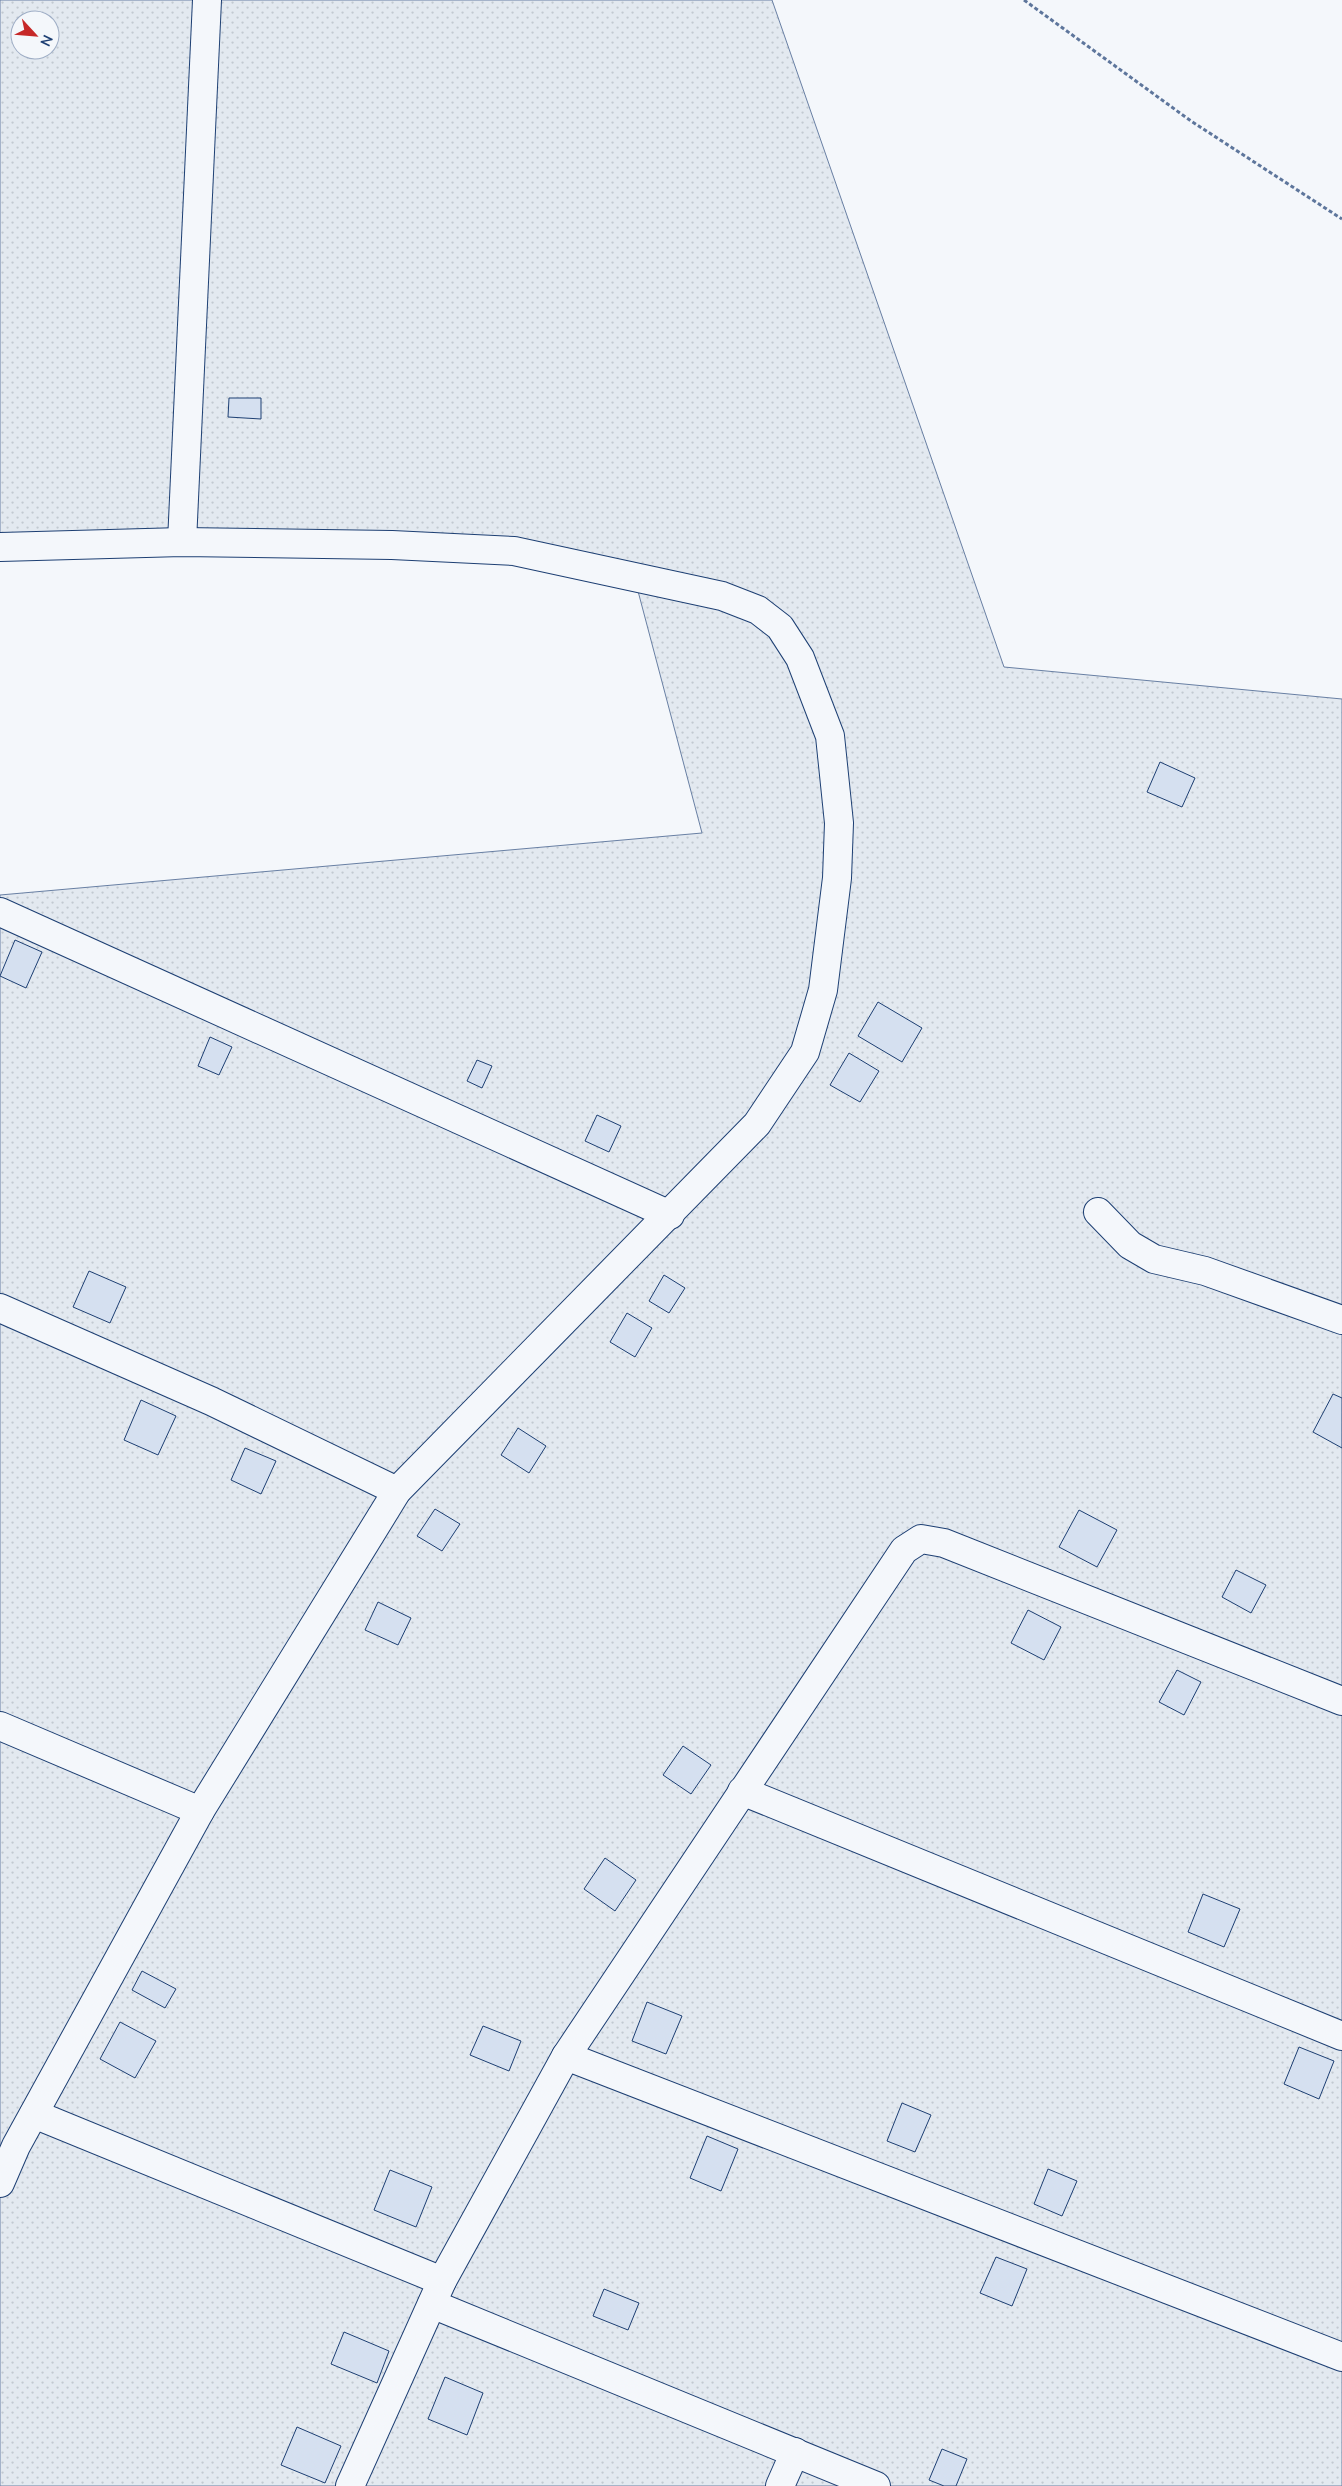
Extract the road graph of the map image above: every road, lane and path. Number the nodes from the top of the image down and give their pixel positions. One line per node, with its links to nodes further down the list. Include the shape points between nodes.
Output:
1 (207, 0): 4 (lane)
2 (1024, 0): 3 (path, via 1191,121)
3 (1342, 219)
4 (182, 542): 5 (lane); 8 (lane, via 392,545 514,551 722,596 758,610 780,627 800,658 830,736 839,822 837,878 822,990 805,1052 757,1124)
5 (0, 547)
6 (0, 912): 8 (lane)
7 (1098, 1212): 10 (lane, via 1130,1245 1154,1259 1205,1271)
8 (670, 1215): 11 (lane)
9 (0, 1308): 11 (lane, via 211,1401)
10 (1342, 1320)
11 (397, 1491): 15 (lane)
12 (1342, 1701): 14 (lane, via 944,1543 921,1540 904,1550)
13 (0, 1726): 15 (lane)
14 (742, 1791): 16 (lane); 17 (lane)
15 (200, 1812): 18 (lane)
16 (1342, 2036)
17 (566, 2056): 21 (lane); 22 (lane)
18 (34, 2114): 19 (lane); 21 (lane)
19 (8, 2142): 20 (lane)
20 (0, 2182)
21 (437, 2292): 23 (lane); 24 (lane)
22 (1342, 2357)
23 (795, 2452): 25 (lane); 26 (lane)
24 (350, 2486)
25 (780, 2486)
26 (876, 2486)

